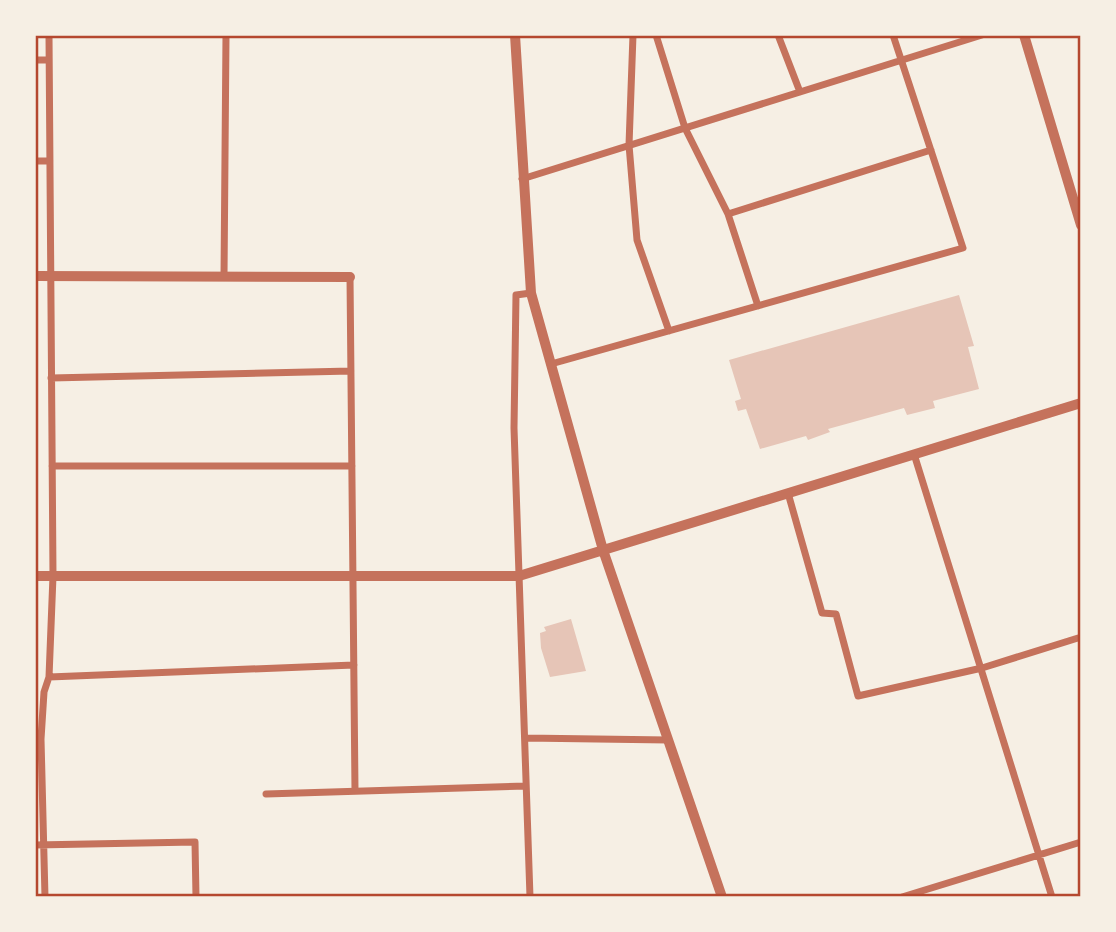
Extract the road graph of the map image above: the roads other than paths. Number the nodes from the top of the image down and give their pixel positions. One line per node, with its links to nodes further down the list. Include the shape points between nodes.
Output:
1 (48, 35): 11 (street)
2 (226, 35): 24 (street)
3 (515, 35): 19 (street)
4 (633, 35): 15 (street)
5 (656, 35): 14 (street)
6 (778, 35): 13 (street)
7 (893, 35): 12 (street)
8 (982, 35): 12 (street)
9 (1024, 35): 21 (street)
10 (35, 60): 11 (street)
11 (49, 60): 18 (street)
12 (902, 60): 13 (street); 16 (street)
13 (800, 92): 14 (street)
14 (685, 128): 15 (street); 20 (street)
15 (629, 145): 19 (street); 28 (street, via 637,240)
16 (931, 150): 20 (street); 27 (street, via 963,248)
17 (35, 161): 18 (street)
18 (50, 161): 23 (street)
19 (522, 179): 26 (street)
20 (728, 214): 27 (street)
21 (1081, 225)
22 (35, 276): 23 (street)
23 (51, 276): 24 (street); 31 (street)
24 (224, 277): 25 (street)
25 (350, 277): 30 (street)
26 (531, 293): 29 (street); 41 (street, via 516,295)
27 (758, 306): 28 (street)
28 (668, 331): 29 (street)
29 (551, 365): 37 (street)
30 (351, 371): 31 (street); 35 (street)
31 (51, 377): 34 (street)
32 (1081, 403): 33 (street)
33 (914, 454): 36 (street); 45 (street)
34 (52, 466): 35 (street); 39 (street)
35 (352, 466): 40 (street)
36 (788, 493): 37 (street); 45 (street, via 822,613 836,614 858,696)
37 (603, 550): 41 (street); 49 (street)
38 (35, 576): 39 (street)
39 (53, 576): 40 (street); 46 (street)
40 (353, 576): 41 (street); 44 (street)
41 (519, 576): 47 (street)
42 (1080, 638): 43 (street); 45 (street)
43 (1081, 648)
44 (354, 666): 46 (street); 51 (street)
45 (982, 668): 55 (street)
46 (49, 677): 48 (street)
47 (524, 738): 49 (street); 50 (street)
48 (38, 739): 54 (street)
49 (668, 740): 59 (street)
50 (526, 786): 51 (street); 58 (street)
51 (355, 791): 52 (street)
52 (266, 794)
53 (1081, 842): 55 (street)
54 (39, 845): 56 (street); 57 (street, via 195,842)
55 (1040, 855): 60 (street); 61 (street)
56 (45, 897)
57 (196, 897)
58 (530, 897)
59 (722, 897)
60 (902, 897)
61 (1052, 897)

